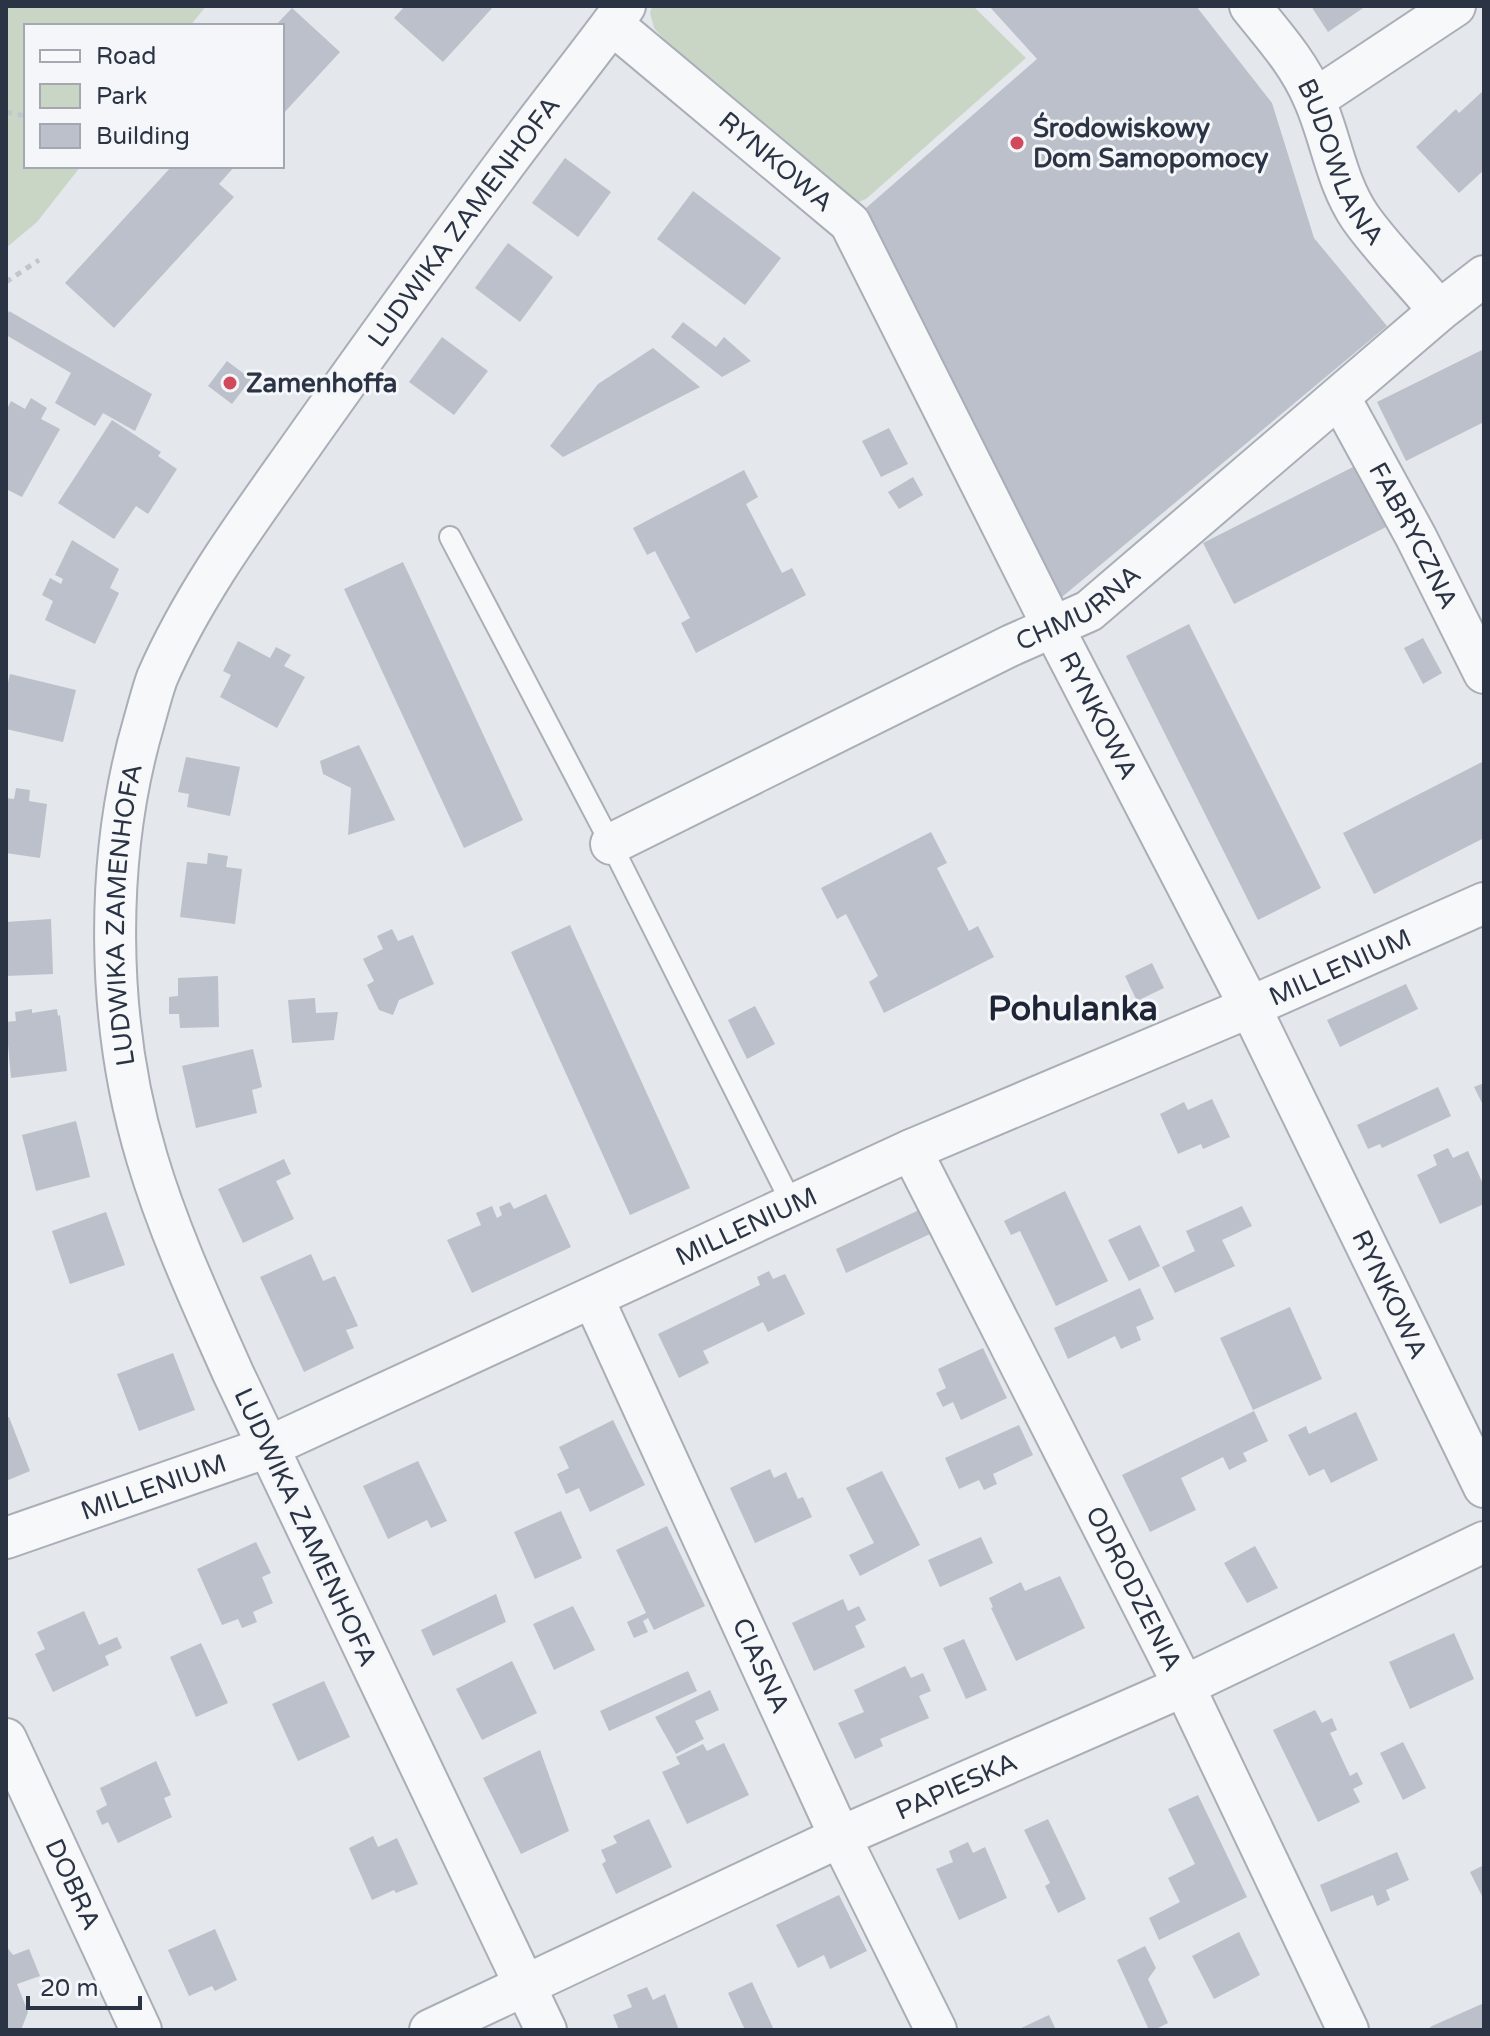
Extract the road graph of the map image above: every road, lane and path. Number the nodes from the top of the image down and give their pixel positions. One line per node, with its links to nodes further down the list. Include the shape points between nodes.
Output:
1 (1250, 6): 4 (street, BUDOWLANA, via 1298,65)
2 (1455, 6): 4 (street)
3 (619, 15): 11 (street, RYNKOWA, via 850,223); 19 (street, LUDWIKA ZAMENHOFA, via 233,543 156,680 137,745 119,856 116,941 131,1092 147,1159 190,1277)
4 (1315, 99): 8 (street, BUDOWLANA, via 1329,148 1360,217)
5 (39, 260): 7 (path)
6 (1484, 276): 8 (street, CHMURNA)
7 (6, 282)
8 (1439, 311): 9 (street, CHMURNA)
9 (1340, 398): 11 (street, CHMURNA, via 1089,611); 12 (street, FABRYCZNA)
10 (450, 537): 13 (lane)
11 (1053, 627): 13 (street, CHMURNA); 15 (street, RYNKOWA)
12 (1484, 673)
13 (611, 844): 17 (lane)
14 (1484, 903): 15 (street, MILLENIUM)
15 (1250, 1007): 16 (street, MILLENIUM); 20 (street, RYNKOWA)
16 (911, 1150): 17 (street, MILLENIUM); 23 (street, ODRODZENIA)
17 (793, 1206): 18 (street, MILLENIUM)
18 (593, 1298): 19 (street, MILLENIUM); 25 (street, CIASNA)
19 (268, 1447): 21 (street, MILLENIUM); 26 (street, LUDWIKA ZAMENHOFA)
20 (1484, 1487)
21 (6, 1538)
22 (1484, 1542): 23 (street, PAPIESKA)
23 (1184, 1686): 25 (street, PAPIESKA); 31 (street, ODRODZENIA)
24 (6, 1739): 27 (street, DOBRA)
25 (840, 1837): 26 (street, PAPIESKA); 30 (street, CIASNA)
26 (525, 1985): 28 (street, PAPIESKA); 29 (street, LUDWIKA ZAMENHOFA)
27 (141, 2030)
28 (430, 2030)
29 (546, 2030)
30 (936, 2030)
31 (1348, 2030)

